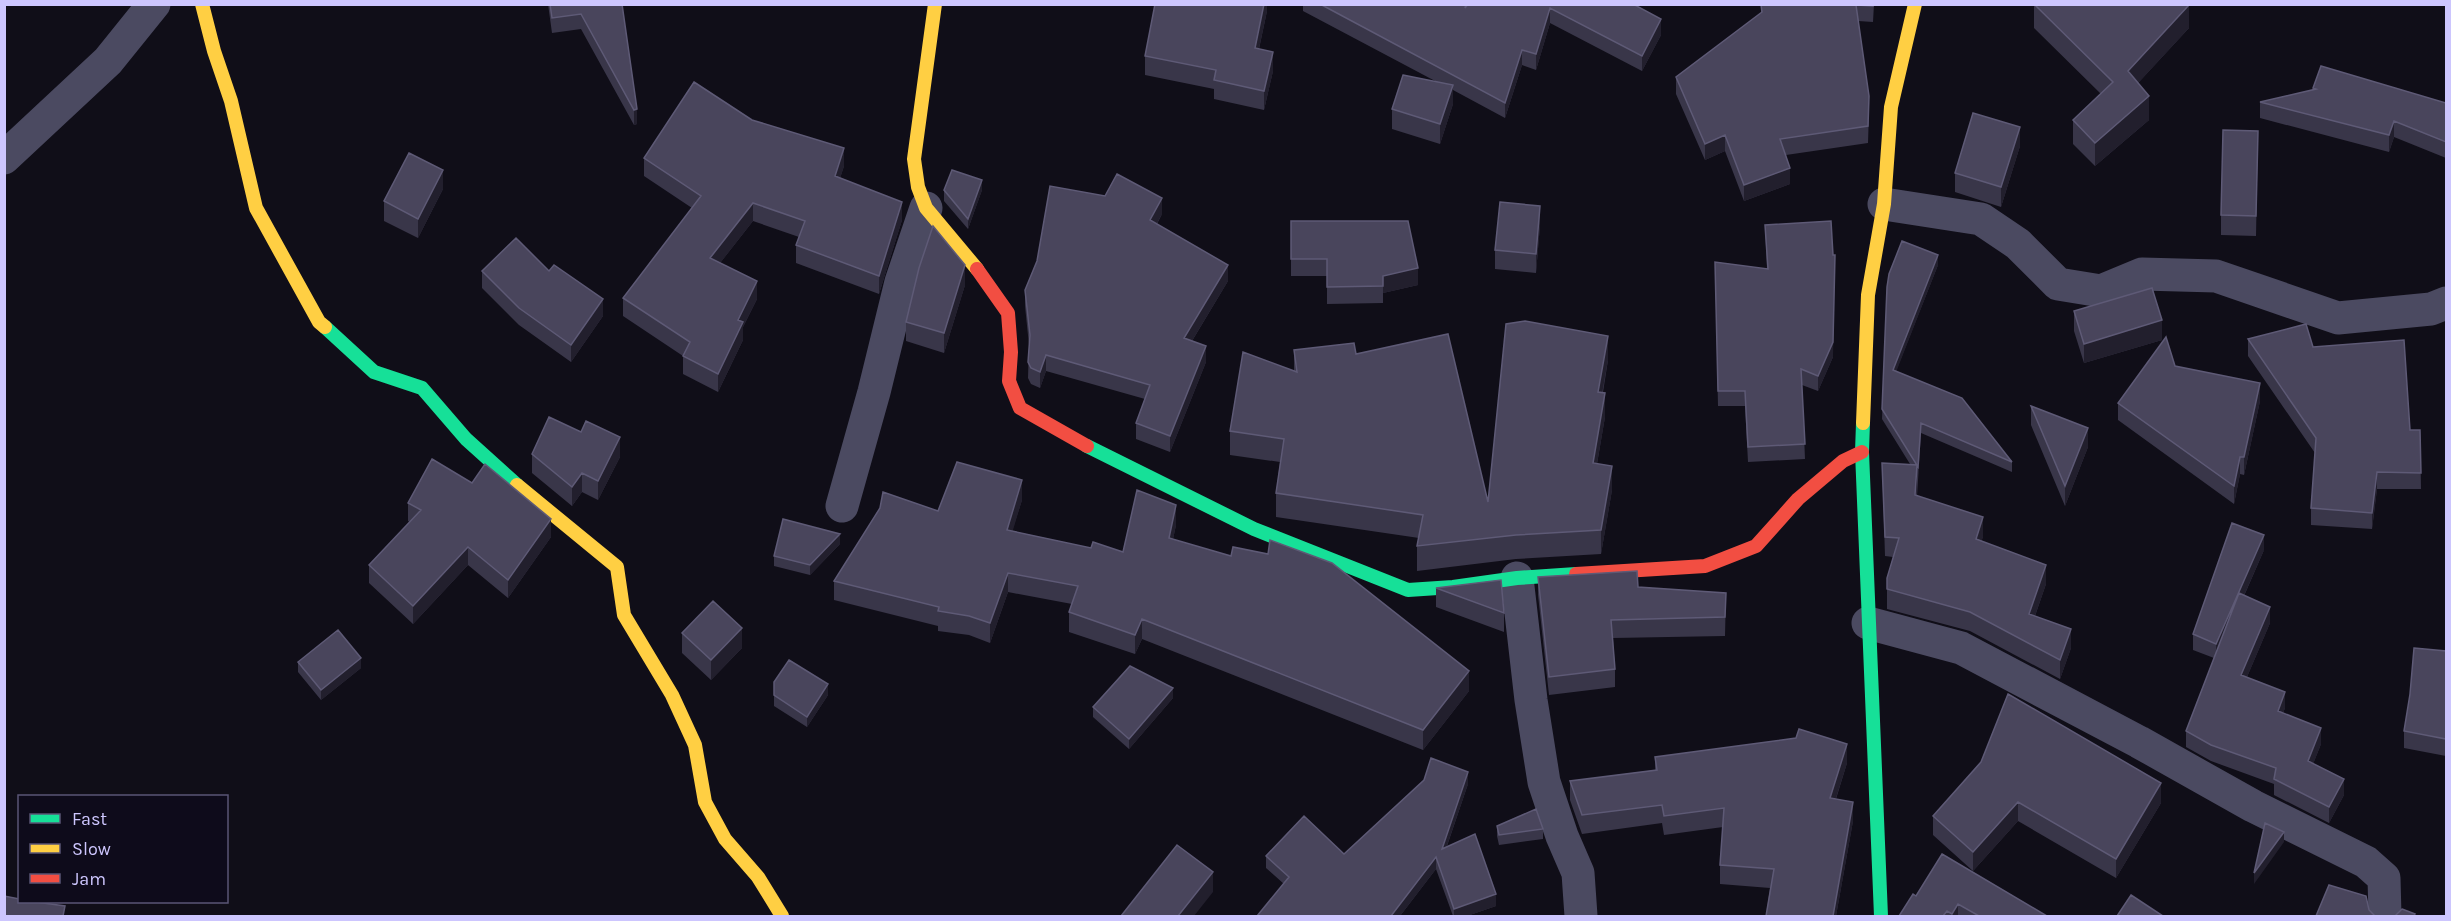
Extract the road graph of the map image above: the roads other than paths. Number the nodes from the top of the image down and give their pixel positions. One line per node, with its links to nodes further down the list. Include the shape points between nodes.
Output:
1 (154, 4): 5 (street, via 108,61)
2 (201, 4): 13 (street, via 231,100 256,208 319,322 374,372 422,388 484,455 617,567 624,615 672,695 695,746 705,802 725,839 758,877)
3 (935, 4): 7 (street, via 914,159)
4 (1915, 4): 6 (street, via 1891,107)
5 (4, 158)
6 (1884, 204): 8 (street, via 1981,219 2018,244 2058,284 2101,291 2142,274 2216,276 2338,318 2432,309); 9 (street, via 1868,295)
7 (926, 208): 10 (street, via 901,282); 11 (street, via 1008,313 1009,381 1020,408 1076,441 1254,529 1381,581 1408,590)
8 (2446, 303)
9 (1862, 452): 11 (street, via 1843,461 1798,499 1756,546 1705,566); 12 (street)
10 (842, 506)
11 (1517, 578): 14 (street, via 1544,782 1578,873)
12 (1868, 623): 15 (street); 16 (street, via 1961,648 2253,806 2366,862 2384,878)
13 (782, 916)
14 (1581, 916)
15 (1881, 916)
16 (2393, 916)

